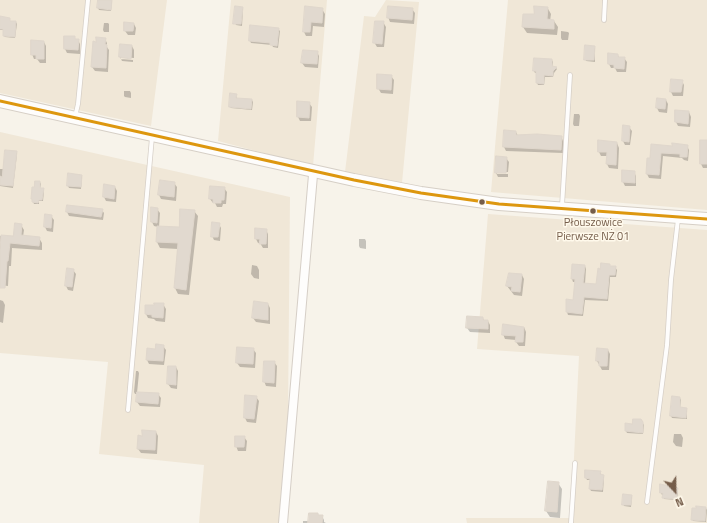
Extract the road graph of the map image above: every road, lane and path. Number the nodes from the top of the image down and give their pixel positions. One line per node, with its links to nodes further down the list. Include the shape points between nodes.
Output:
1 (88, 0): 6 (lane)
2 (605, 0): 3 (lane)
3 (604, 20)
4 (570, 75): 9 (lane)
5 (0, 101): 6 (main road)
6 (75, 118): 7 (main road)
7 (153, 135): 8 (main road); 12 (lane)
8 (314, 171): 9 (main road, via 462,199); 15 (street)
9 (561, 209): 10 (main road)
10 (678, 217): 11 (main road); 14 (lane, via 667,345)
11 (707, 219)
12 (128, 410)
13 (575, 463): 16 (lane)
14 (647, 502)
15 (283, 523)
16 (571, 523)

